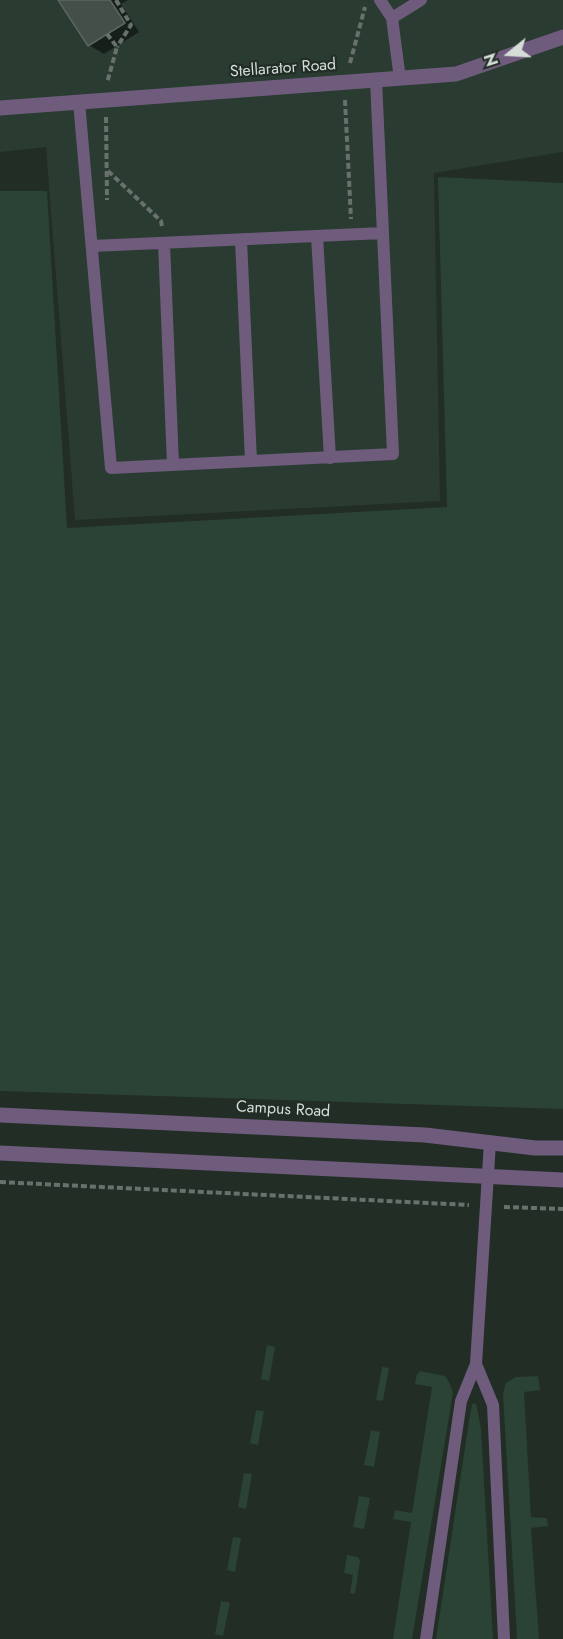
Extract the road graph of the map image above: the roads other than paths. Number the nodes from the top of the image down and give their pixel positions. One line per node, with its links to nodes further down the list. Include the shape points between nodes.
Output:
1 (380, 0): 3 (lane)
2 (421, 0): 3 (lane)
3 (393, 18): 5 (lane)
4 (563, 37): 5 (street, Stellarator Road, via 456,75)
5 (400, 79): 6 (street, Stellarator Road)
6 (376, 80): 7 (street, Stellarator Road); 9 (lane)
7 (79, 102): 8 (street, Stellarator Road); 13 (lane)
8 (0, 108)
9 (383, 233): 10 (lane); 14 (lane, via 393,454)
10 (317, 236): 11 (lane); 14 (lane)
11 (241, 240): 12 (lane); 15 (lane)
12 (164, 243): 13 (lane); 16 (lane)
13 (92, 246): 16 (lane, via 111,468)
14 (330, 458): 15 (lane)
15 (251, 461): 16 (lane)
16 (173, 465)
17 (0, 1115): 18 (street, Campus Road, via 425,1135)
18 (490, 1142): 19 (street, Campus Road); 21 (lane)
19 (563, 1148)
20 (0, 1153): 21 (street)
21 (488, 1176): 22 (street); 23 (lane)
22 (563, 1180)
23 (476, 1364): 24 (lane, via 461,1401); 25 (lane, via 493,1405)
24 (426, 1639)
25 (504, 1639)

